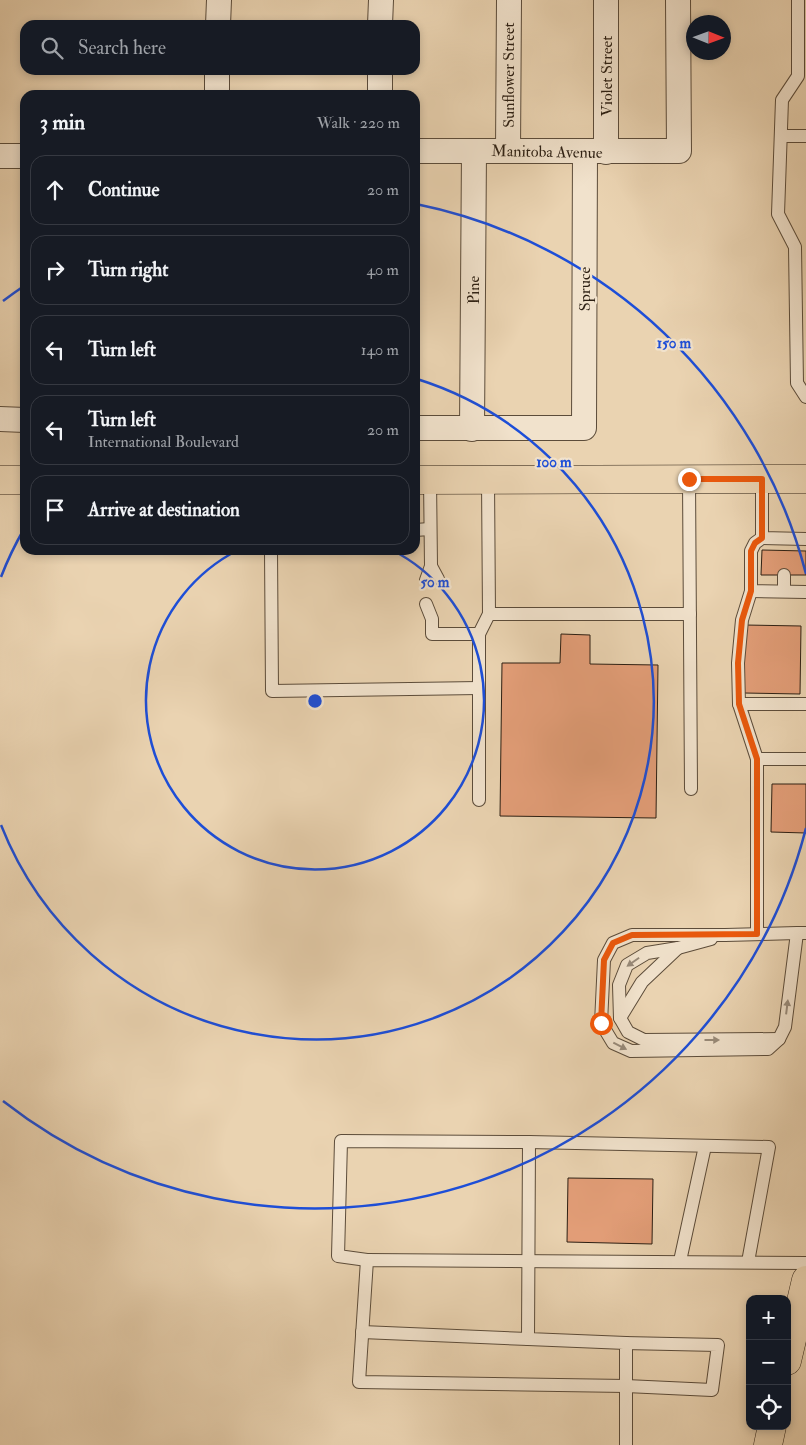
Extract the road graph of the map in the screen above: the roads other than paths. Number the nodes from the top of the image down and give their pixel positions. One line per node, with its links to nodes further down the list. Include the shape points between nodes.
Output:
1 (218, 0): 7 (street)
2 (381, 0): 8 (street)
3 (509, 0): 16 (street, Sunflower Street)
4 (606, 0): 19 (street, Violet Street)
5 (678, 0): 19 (street, Manitoba Avenue, via 679,151)
6 (798, 0): 11 (lane)
7 (218, 20)
8 (380, 20)
9 (217, 75): 12 (street)
10 (380, 75): 13 (street)
11 (802, 76): 14 (lane, via 782,100)
12 (217, 90)
13 (380, 90)
14 (781, 136): 15 (lane); 22 (lane, via 778,214 795,246 796,383)
15 (806, 136)
16 (508, 150): 18 (street, Manitoba Avenue); 19 (street, Manitoba Avenue)
17 (420, 151): 18 (street, Manitoba Avenue)
18 (474, 151): 26 (street, Pine)
19 (595, 151): 26 (street, Spruce, via 584,428)
20 (0, 156): 21 (street)
21 (20, 156)
22 (806, 398)
23 (0, 420): 24 (street)
24 (20, 420)
25 (420, 428): 26 (street)
26 (472, 429)
27 (689, 479): 28 (main road); 33 (main road); 46 (lane)
28 (762, 479): 29 (main road); 36 (lane)
29 (806, 479)
30 (0, 480): 31 (main road)
31 (20, 480)
32 (422, 480): 33 (main road); 34 (lane)
33 (488, 480): 45 (lane)
34 (430, 529): 35 (lane); 40 (lane)
35 (420, 530)
36 (762, 538): 37 (lane, via 784,544); 41 (lane, via 751,551)
37 (806, 539)
38 (271, 555): 48 (lane, via 272,691)
39 (784, 575): 42 (lane)
40 (432, 579)
41 (751, 591): 42 (lane); 49 (lane, via 742,620)
42 (784, 592): 43 (lane)
43 (806, 592)
44 (432, 604): 47 (lane, via 432,634)
45 (489, 614): 46 (lane); 47 (lane)
46 (690, 614): 53 (lane)
47 (479, 634): 48 (lane)
48 (479, 688): 54 (lane)
49 (739, 704): 50 (lane); 51 (lane)
50 (806, 704)
51 (757, 759): 52 (lane); 56 (lane)
52 (806, 759)
53 (691, 789)
54 (479, 800)
55 (801, 933): 56 (lane); 60 (lane, one-way to 55)
56 (757, 934): 57 (lane)
57 (725, 935): 58 (lane); 60 (lane, one-way to 60, via 632,935 613,943 604,960 601,1023 612,1043 631,1051 768,1049)
58 (678, 948): 59 (lane, via 642,982); 59 (lane, one-way to 59, via 647,953 627,964 619,985)
59 (620, 1018): 60 (lane, one-way to 60, via 628,1032 644,1040)
60 (780, 1040)
61 (529, 1142): 62 (lane); 63 (lane, via 341,1140 338,1256); 64 (lane)
62 (705, 1146): 65 (lane); 66 (lane, via 769,1147)
63 (367, 1260): 64 (lane); 69 (lane)
64 (528, 1260): 65 (lane); 70 (lane)
65 (680, 1261): 66 (lane)
66 (748, 1262): 67 (lane)
67 (806, 1263)
68 (806, 1280): 72 (main road)
69 (362, 1332): 70 (lane); 73 (lane, via 359,1382)
70 (528, 1339): 71 (lane)
71 (624, 1343): 73 (lane); 73 (lane, via 718,1345 712,1390)
72 (791, 1344)
73 (626, 1386): 75 (lane)
74 (771, 1430): 76 (main road)
75 (626, 1445)
76 (768, 1445)

